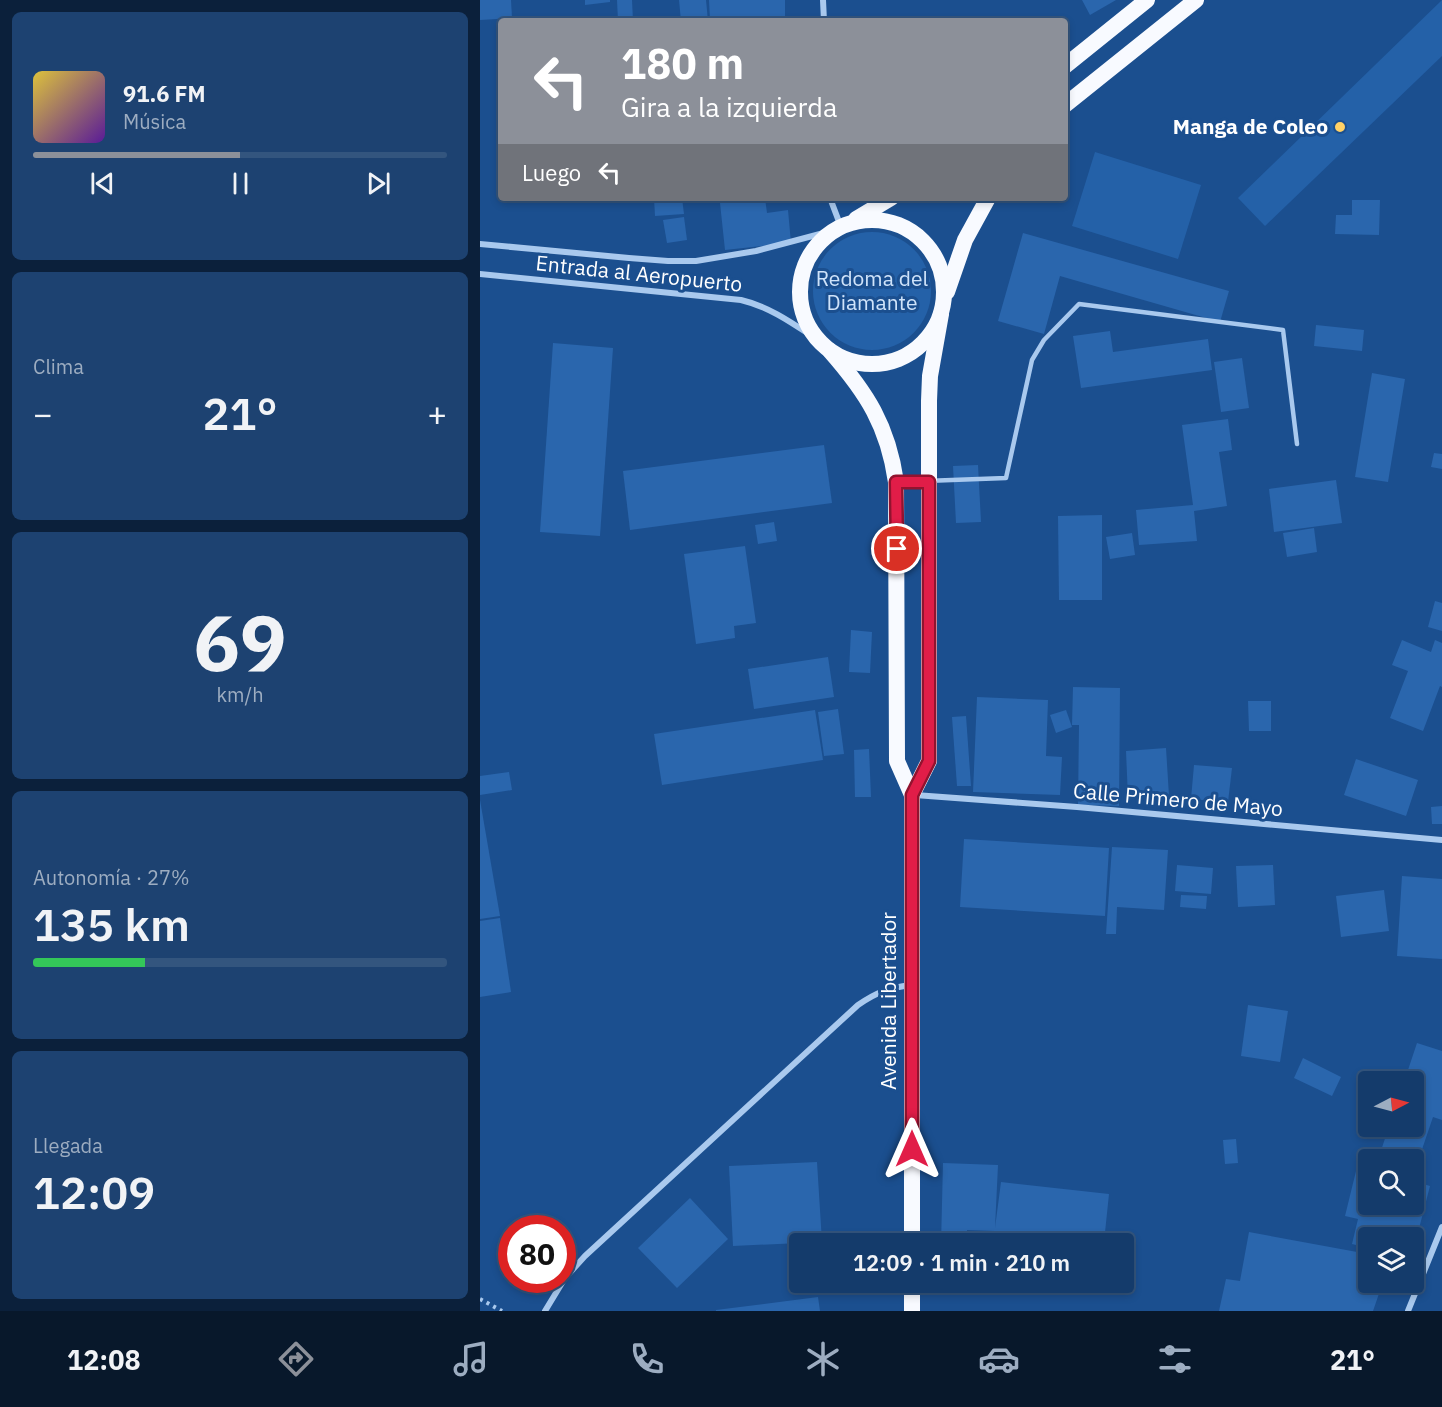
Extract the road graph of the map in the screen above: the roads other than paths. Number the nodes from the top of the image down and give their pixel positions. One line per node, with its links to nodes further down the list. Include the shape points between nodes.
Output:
1 (823, 0): 4 (street)
2 (1147, 0): 5 (highway)
3 (1196, 0): 6 (highway)
4 (824, 18)
5 (1068, 64)
6 (1068, 103)
7 (831, 201): 10 (street)
8 (886, 201): 10 (highway)
9 (986, 201): 13 (highway, Avenida Libertador, via 965,240)
10 (841, 227): 11 (street, Entrada al Aeropuerto, via 756,251 696,261); 13 (highway, via 859,221 882,221 915,233 941,269); 14 (highway, via 816,247 801,282 802,309 812,332)
11 (480, 244)
12 (480, 274): 14 (street, Entrada al Aeropuerto, via 756,303)
13 (942, 308): 14 (highway, via 933,332 920,346 886,364 860,364); 17 (highway, Avenida Libertador, via 930,376)
14 (825, 347): 16 (highway, Avenida Libertador, via 855,378 878,416)
15 (1297, 444): 17 (lane, via 1283,330 1079,304 1044,340 1032,360 1006,478)
16 (896, 482): 17 (lane); 18 (highway, Avenida Libertador, via 897,761)
17 (929, 482): 18 (highway, Avenida Libertador, via 929,761)
18 (912, 795): 19 (street, Calle Primero de Mayo); 20 (highway, Avenida Libertador)
19 (1442, 840)
20 (912, 985): 22 (highway, Avenida Libertador); 24 (street, via 873,994 858,1005 585,1257 565,1278)
21 (1442, 1227): 26 (street)
22 (912, 1233)
23 (912, 1293): 25 (highway)
24 (545, 1311)
25 (912, 1311)
26 (1408, 1311)

